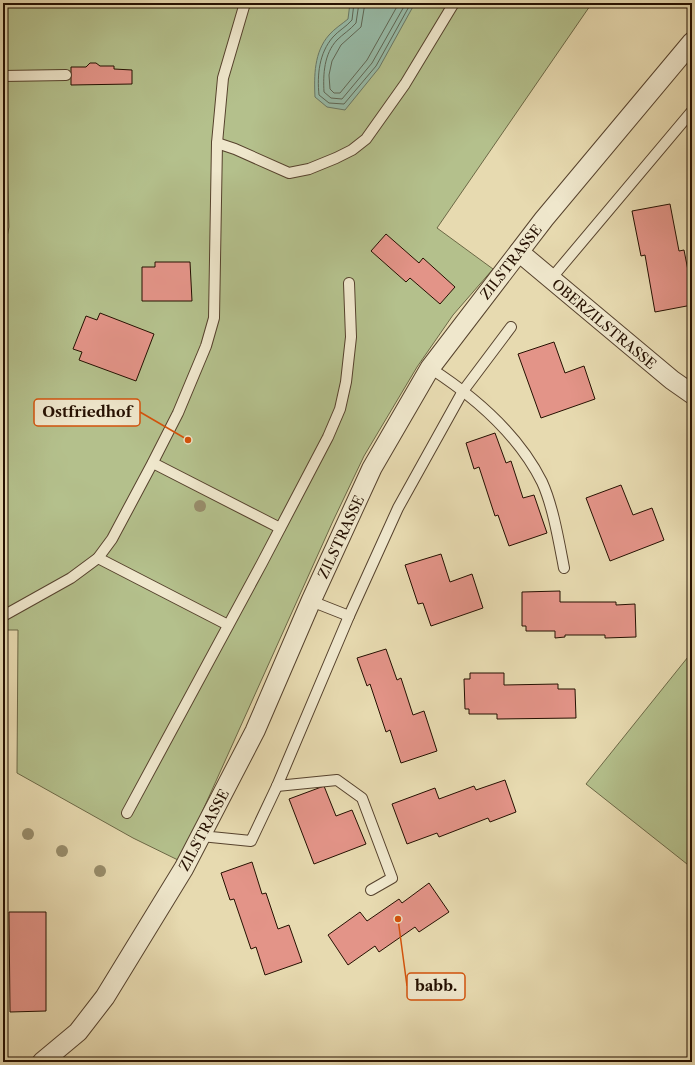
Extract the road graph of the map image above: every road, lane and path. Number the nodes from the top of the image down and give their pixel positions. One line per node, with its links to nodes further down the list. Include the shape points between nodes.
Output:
1 (245, 3): 7 (lane, via 223,78)
2 (454, 3): 7 (lane, via 405,84 366,139 352,150 309,169 289,173)
3 (692, 42): 8 (street, ZILSTRASSE)
4 (66, 75): 5 (lane)
5 (3, 76)
6 (692, 111): 9 (lane)
7 (217, 143): 15 (lane, via 214,318 206,346 182,404)
8 (518, 252): 9 (street, OBERZILSTRASSE); 12 (street, ZILSTRASSE)
9 (550, 280): 14 (street, OBERZILSTRASSE)
10 (349, 283): 16 (lane, via 351,337 340,409)
11 (511, 327): 13 (lane)
12 (430, 368): 13 (lane); 19 (street, ZILSTRASSE, via 372,468)
13 (463, 391): 18 (lane, via 503,426 525,453 542,483); 21 (lane, via 398,508)
14 (692, 394)
15 (153, 463): 16 (lane); 17 (lane, via 112,539)
16 (280, 528): 22 (lane)
17 (98, 558): 20 (lane, via 71,578); 22 (lane)
18 (564, 568)
19 (311, 601): 21 (lane); 25 (street, ZILSTRASSE, via 255,731)
20 (3, 616)
21 (348, 616): 23 (lane)
22 (228, 625): 24 (lane)
23 (277, 786): 25 (lane, via 251,841); 26 (lane, via 337,780 362,798 392,878)
24 (127, 813)
25 (201, 836): 27 (street, ZILSTRASSE, via 105,997 78,1032)
26 (371, 890)
27 (42, 1062)

